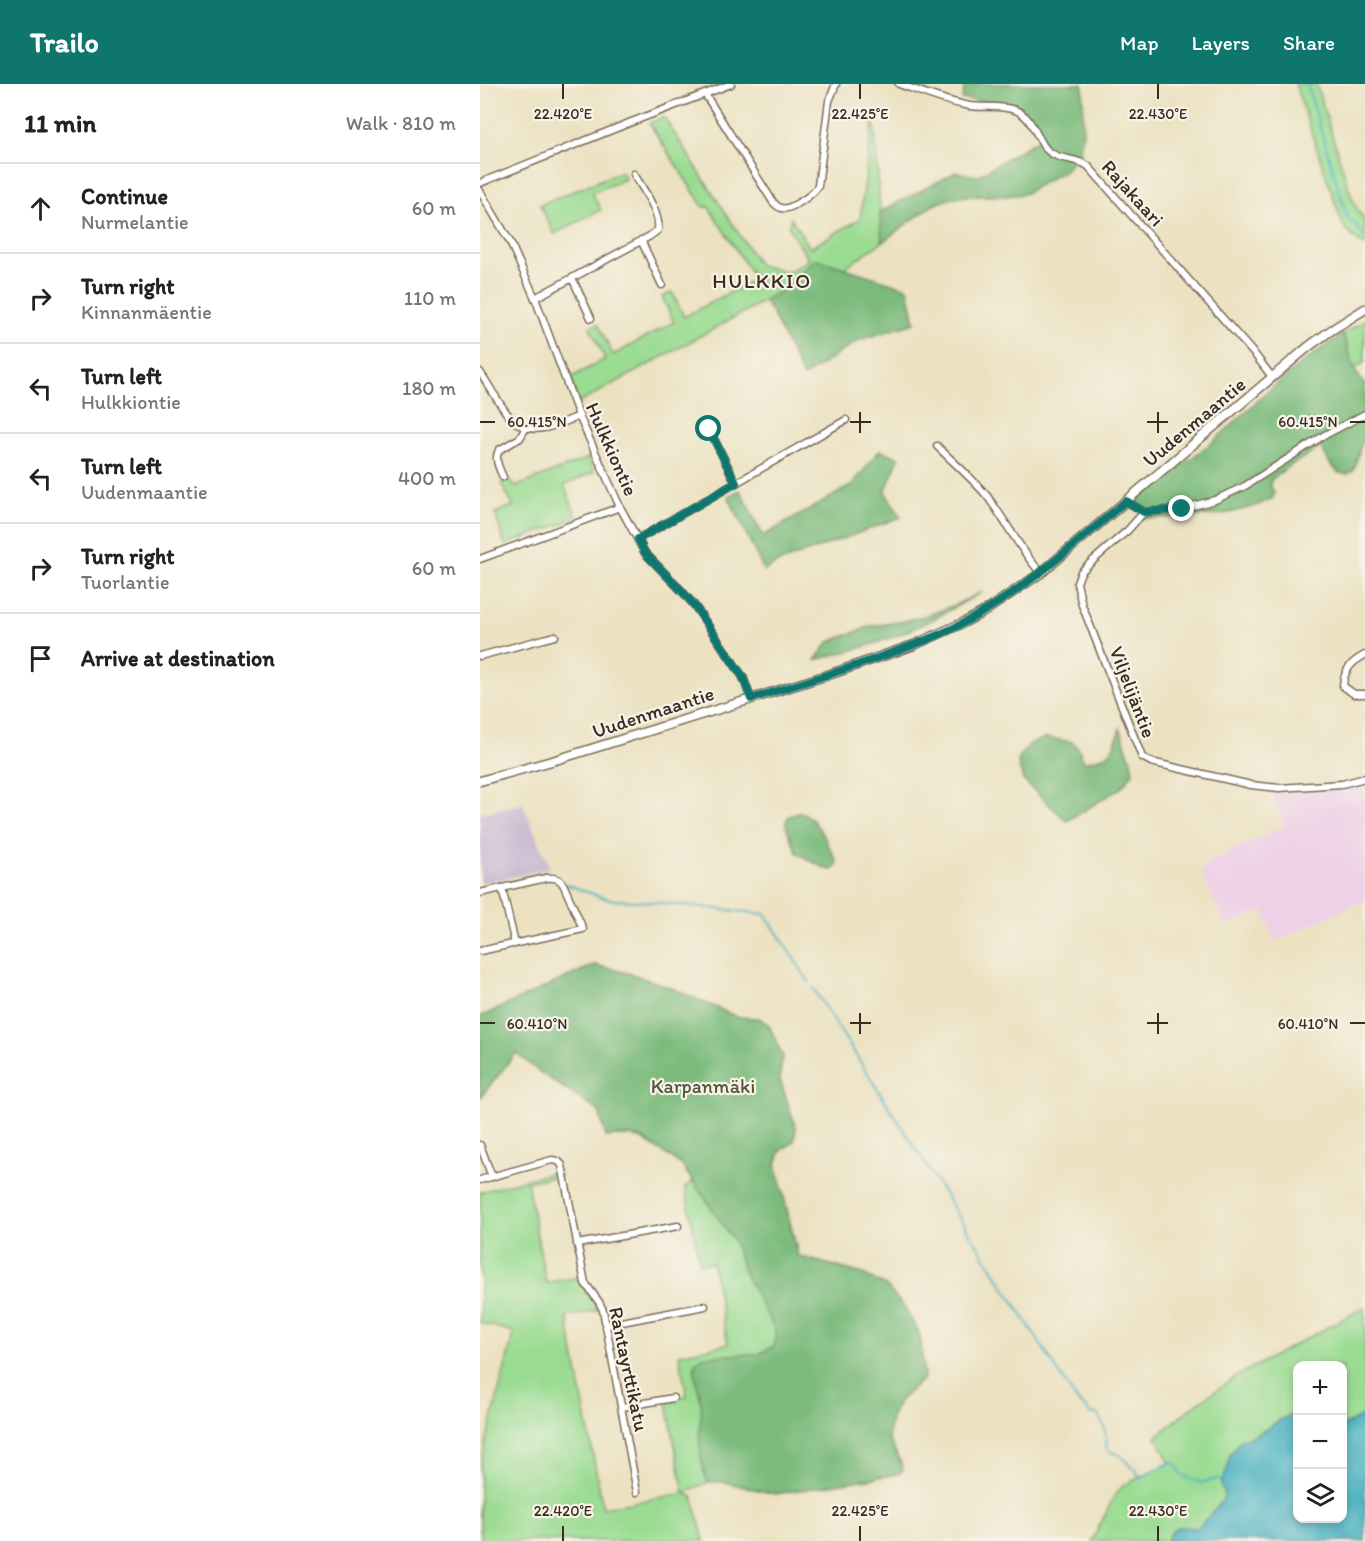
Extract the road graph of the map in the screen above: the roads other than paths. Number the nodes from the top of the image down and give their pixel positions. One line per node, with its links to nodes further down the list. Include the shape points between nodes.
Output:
1 (731, 84): 4 (street)
2 (836, 84): 4 (street, via 829,101 818,186 811,195 786,209 773,202)
3 (899, 84): 15 (street, Rajakaari, via 963,104 1015,110 1029,121 1049,152 1088,166)
4 (705, 94): 6 (street)
5 (633, 174): 8 (street, via 659,224 655,233)
6 (480, 183)
7 (480, 191): 11 (street, Hulkkiontie, via 510,242)
8 (641, 240): 9 (street); 10 (street)
9 (572, 278): 11 (street); 13 (street)
10 (662, 285)
11 (535, 298): 17 (street, Hulkkiontie)
12 (1365, 309): 15 (main road, Uudenmaantie)
13 (591, 318)
14 (480, 372): 19 (street, via 512,420)
15 (1272, 377): 24 (main road, Uudenmaantie)
16 (1365, 414): 26 (street, via 1230,494 1182,509)
17 (579, 416): 19 (street, via 552,427); 25 (street, Hulkkiontie)
18 (846, 420): 23 (street)
19 (525, 429): 22 (street, via 520,438 497,453)
20 (709, 429): 23 (street)
21 (937, 446): 29 (street, via 987,496)
22 (503, 477)
23 (736, 483): 27 (street)
24 (1126, 501): 26 (street); 29 (main road, Uudenmaantie)
25 (620, 507): 27 (street, Hulkkiontie); 28 (street)
26 (1144, 512): 35 (street, Viljelijäntie, via 1081,572 1077,583 1082,605 1142,757 1279,788 1342,784)
27 (638, 539): 34 (street, Hulkkiontie, via 645,553 694,605 743,677)
28 (480, 558)
29 (1041, 573): 34 (main road, Uudenmaantie, via 985,611 945,632)
30 (555, 636): 32 (street)
31 (1365, 655): 33 (street, via 1350,665 1343,678 1343,686 1354,694)
32 (480, 657)
33 (1365, 694)
34 (751, 699): 36 (main road, Uudenmaantie)
35 (1365, 778)
36 (480, 781)
37 (502, 888): 38 (street); 39 (street); 39 (street, via 546,878 559,879 583,929)
38 (480, 893)
39 (515, 944): 40 (street)
40 (480, 951)
41 (480, 1145): 42 (street)
42 (492, 1177): 43 (street, Rantayrttikatu); 45 (street, Rantayrttikatu, via 552,1160 561,1162)
43 (480, 1180)
44 (678, 1226): 45 (street)
45 (577, 1244): 47 (street, Rantayrttikatu, via 585,1283 602,1306)
46 (705, 1306): 47 (street)
47 (606, 1325): 49 (street, Rantayrttikatu)
48 (673, 1398): 49 (street)
49 (622, 1407): 50 (street, Rantayrttikatu)
50 (637, 1492)

